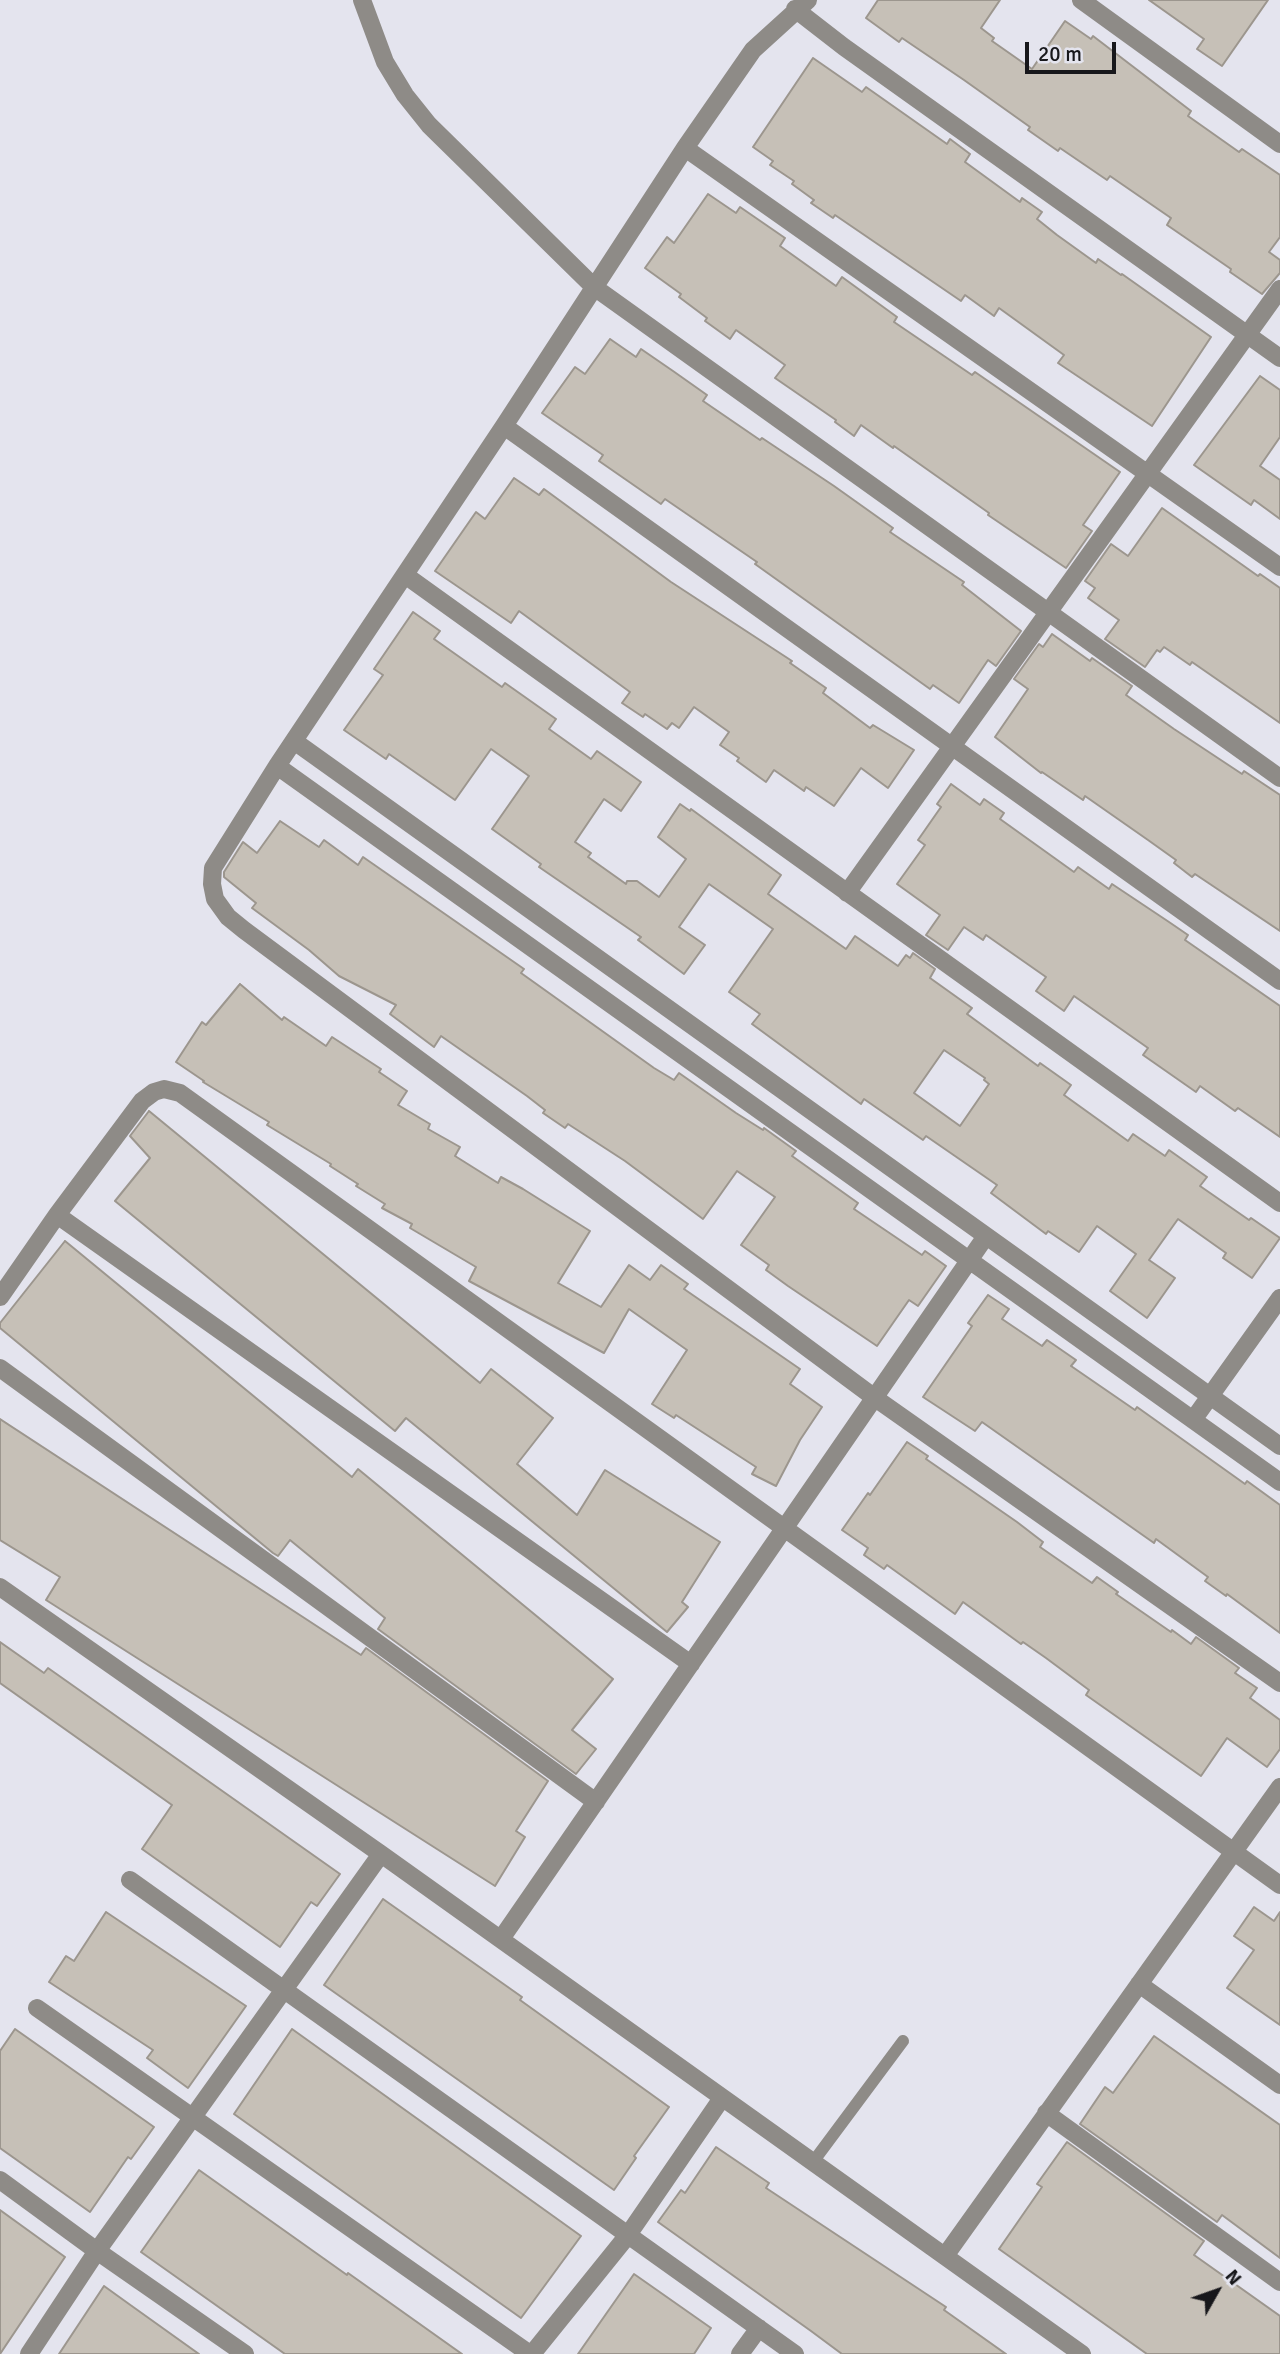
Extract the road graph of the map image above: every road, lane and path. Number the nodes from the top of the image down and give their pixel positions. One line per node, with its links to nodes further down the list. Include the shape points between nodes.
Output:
1 (362, 0): 6 (street, via 385,62 429,125)
2 (1081, 0): 4 (street)
3 (802, 4): 5 (street, via 753,50); 8 (street, via 845,47)
4 (1280, 144)
5 (685, 148): 6 (street); 11 (street)
6 (594, 287): 10 (street); 14 (street)
7 (1280, 289): 8 (street)
8 (1247, 334): 9 (street); 11 (street)
9 (1280, 358)
10 (504, 426): 13 (street); 16 (street)
11 (1148, 473): 12 (street); 14 (street)
12 (1280, 567)
13 (405, 575): 15 (street); 19 (street)
14 (1048, 613): 16 (street); 18 (street)
15 (294, 741): 17 (street); 23 (street)
16 (953, 746): 19 (street); 20 (street)
17 (277, 766): 24 (street); 29 (street, via 212,868 215,898 228,916)
18 (1280, 778)
19 (847, 893): 21 (street)
20 (1280, 981)
21 (1280, 1203)
22 (57, 1215): 25 (street); 33 (street, via 142,1101 154,1092 180,1093); 35 (street)
23 (986, 1236): 24 (street); 28 (street)
24 (970, 1261): 29 (street); 30 (street)
25 (0, 1297)
26 (1280, 1298): 28 (street)
27 (0, 1368): 38 (street)
28 (1210, 1396): 30 (street); 31 (street)
29 (875, 1398): 33 (street); 36 (street)
30 (1193, 1420): 32 (street)
31 (1280, 1446)
32 (1280, 1482)
33 (784, 1530): 35 (street); 39 (street)
34 (0, 1587): 40 (street)
35 (691, 1664): 38 (street)
36 (1280, 1683)
37 (1280, 1787): 39 (street)
38 (596, 1801): 43 (street)
39 (1233, 1852): 42 (street); 44 (street)
40 (381, 1854): 43 (street); 45 (street)
41 (130, 1880): 45 (street)
42 (1280, 1885)
43 (501, 1939): 49 (street)
44 (1139, 1984): 48 (street); 50 (street)
45 (284, 1990): 51 (street); 54 (street)
46 (37, 2008): 51 (street)
47 (903, 2041): 52 (lane)
48 (1280, 2085)
49 (722, 2098): 52 (street); 54 (street)
50 (1046, 2113): 56 (street); 57 (street)
51 (193, 2117): 55 (street); 62 (street)
52 (813, 2162): 56 (street)
53 (0, 2180): 55 (street)
54 (628, 2235): 58 (street); 62 (street)
55 (97, 2251): 60 (street); 61 (street)
56 (945, 2256): 59 (street)
57 (1280, 2282)
58 (758, 2328): 63 (street); 64 (street)
59 (1070, 2350)
60 (29, 2354)
61 (245, 2354)
62 (531, 2354)
63 (740, 2354)
64 (795, 2354)

